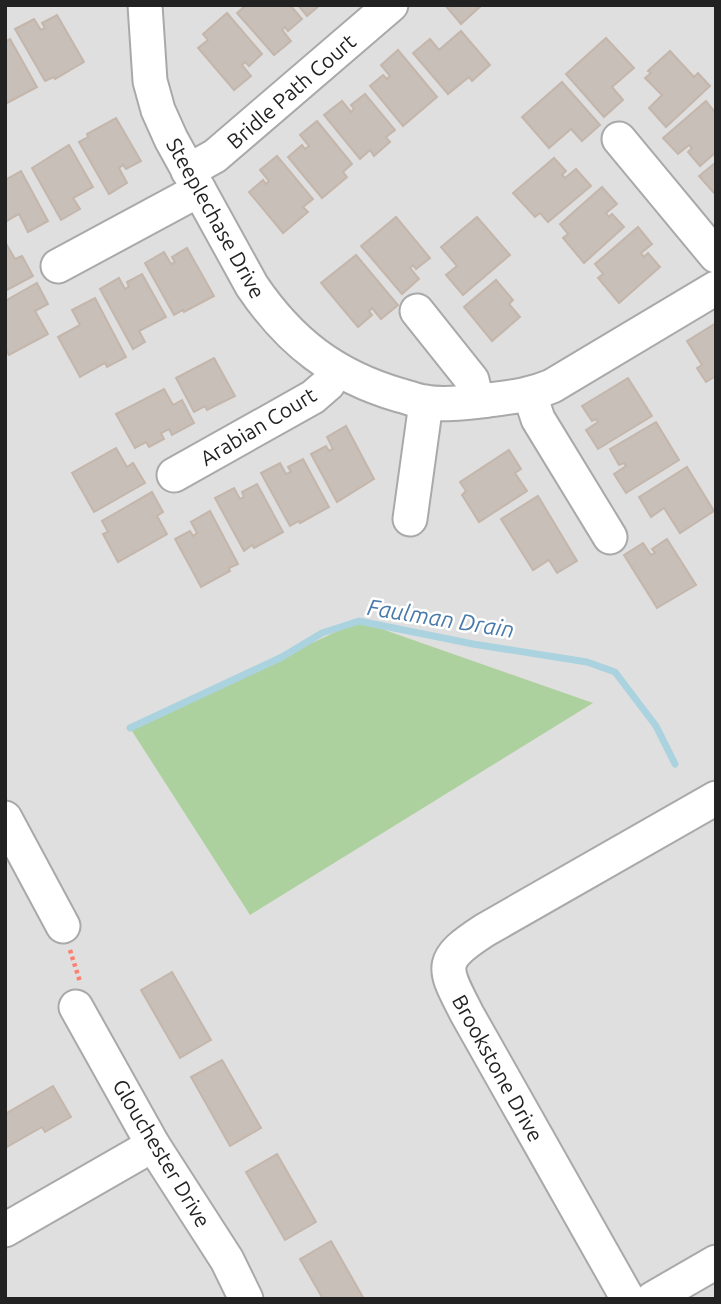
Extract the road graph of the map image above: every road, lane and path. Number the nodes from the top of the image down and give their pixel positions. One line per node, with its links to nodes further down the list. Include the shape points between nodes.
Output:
1 (145, 5): 4 (street, Steeplechase Drive, via 150,81 158,110)
2 (391, 5): 4 (street, Bridle Path Court, via 215,156)
3 (619, 139): 5 (street)
4 (194, 181): 6 (street, Bridle Path Court); 9 (street, Steeplechase Drive, via 264,303 292,336)
5 (716, 256)
6 (58, 266)
7 (716, 288): 10 (street, Steeplechase Drive)
8 (417, 312): 11 (street, via 472,380)
9 (337, 370): 12 (street, Steeplechase Drive); 13 (street, Arabian Court, via 313,397)
10 (530, 395): 11 (street, Steeplechase Drive); 15 (street, via 538,419)
11 (477, 401): 12 (street, Steeplechase Drive)
12 (426, 403): 14 (street)
13 (174, 475)
14 (410, 519)
15 (610, 537)
16 (716, 798): 24 (street, Brookstone Drive, via 485,930 460,946 449,963 448,978 467,1014)
17 (5, 818): 18 (street)
18 (63, 926): 19 (path, via 82,990)
19 (76, 1007): 20 (street, Glouchester Drive)
20 (153, 1145): 21 (street); 23 (street, Glouchester Drive, via 228,1260)
21 (5, 1230)
22 (716, 1262): 25 (street)
23 (246, 1299)
24 (628, 1299)
25 (652, 1299)

